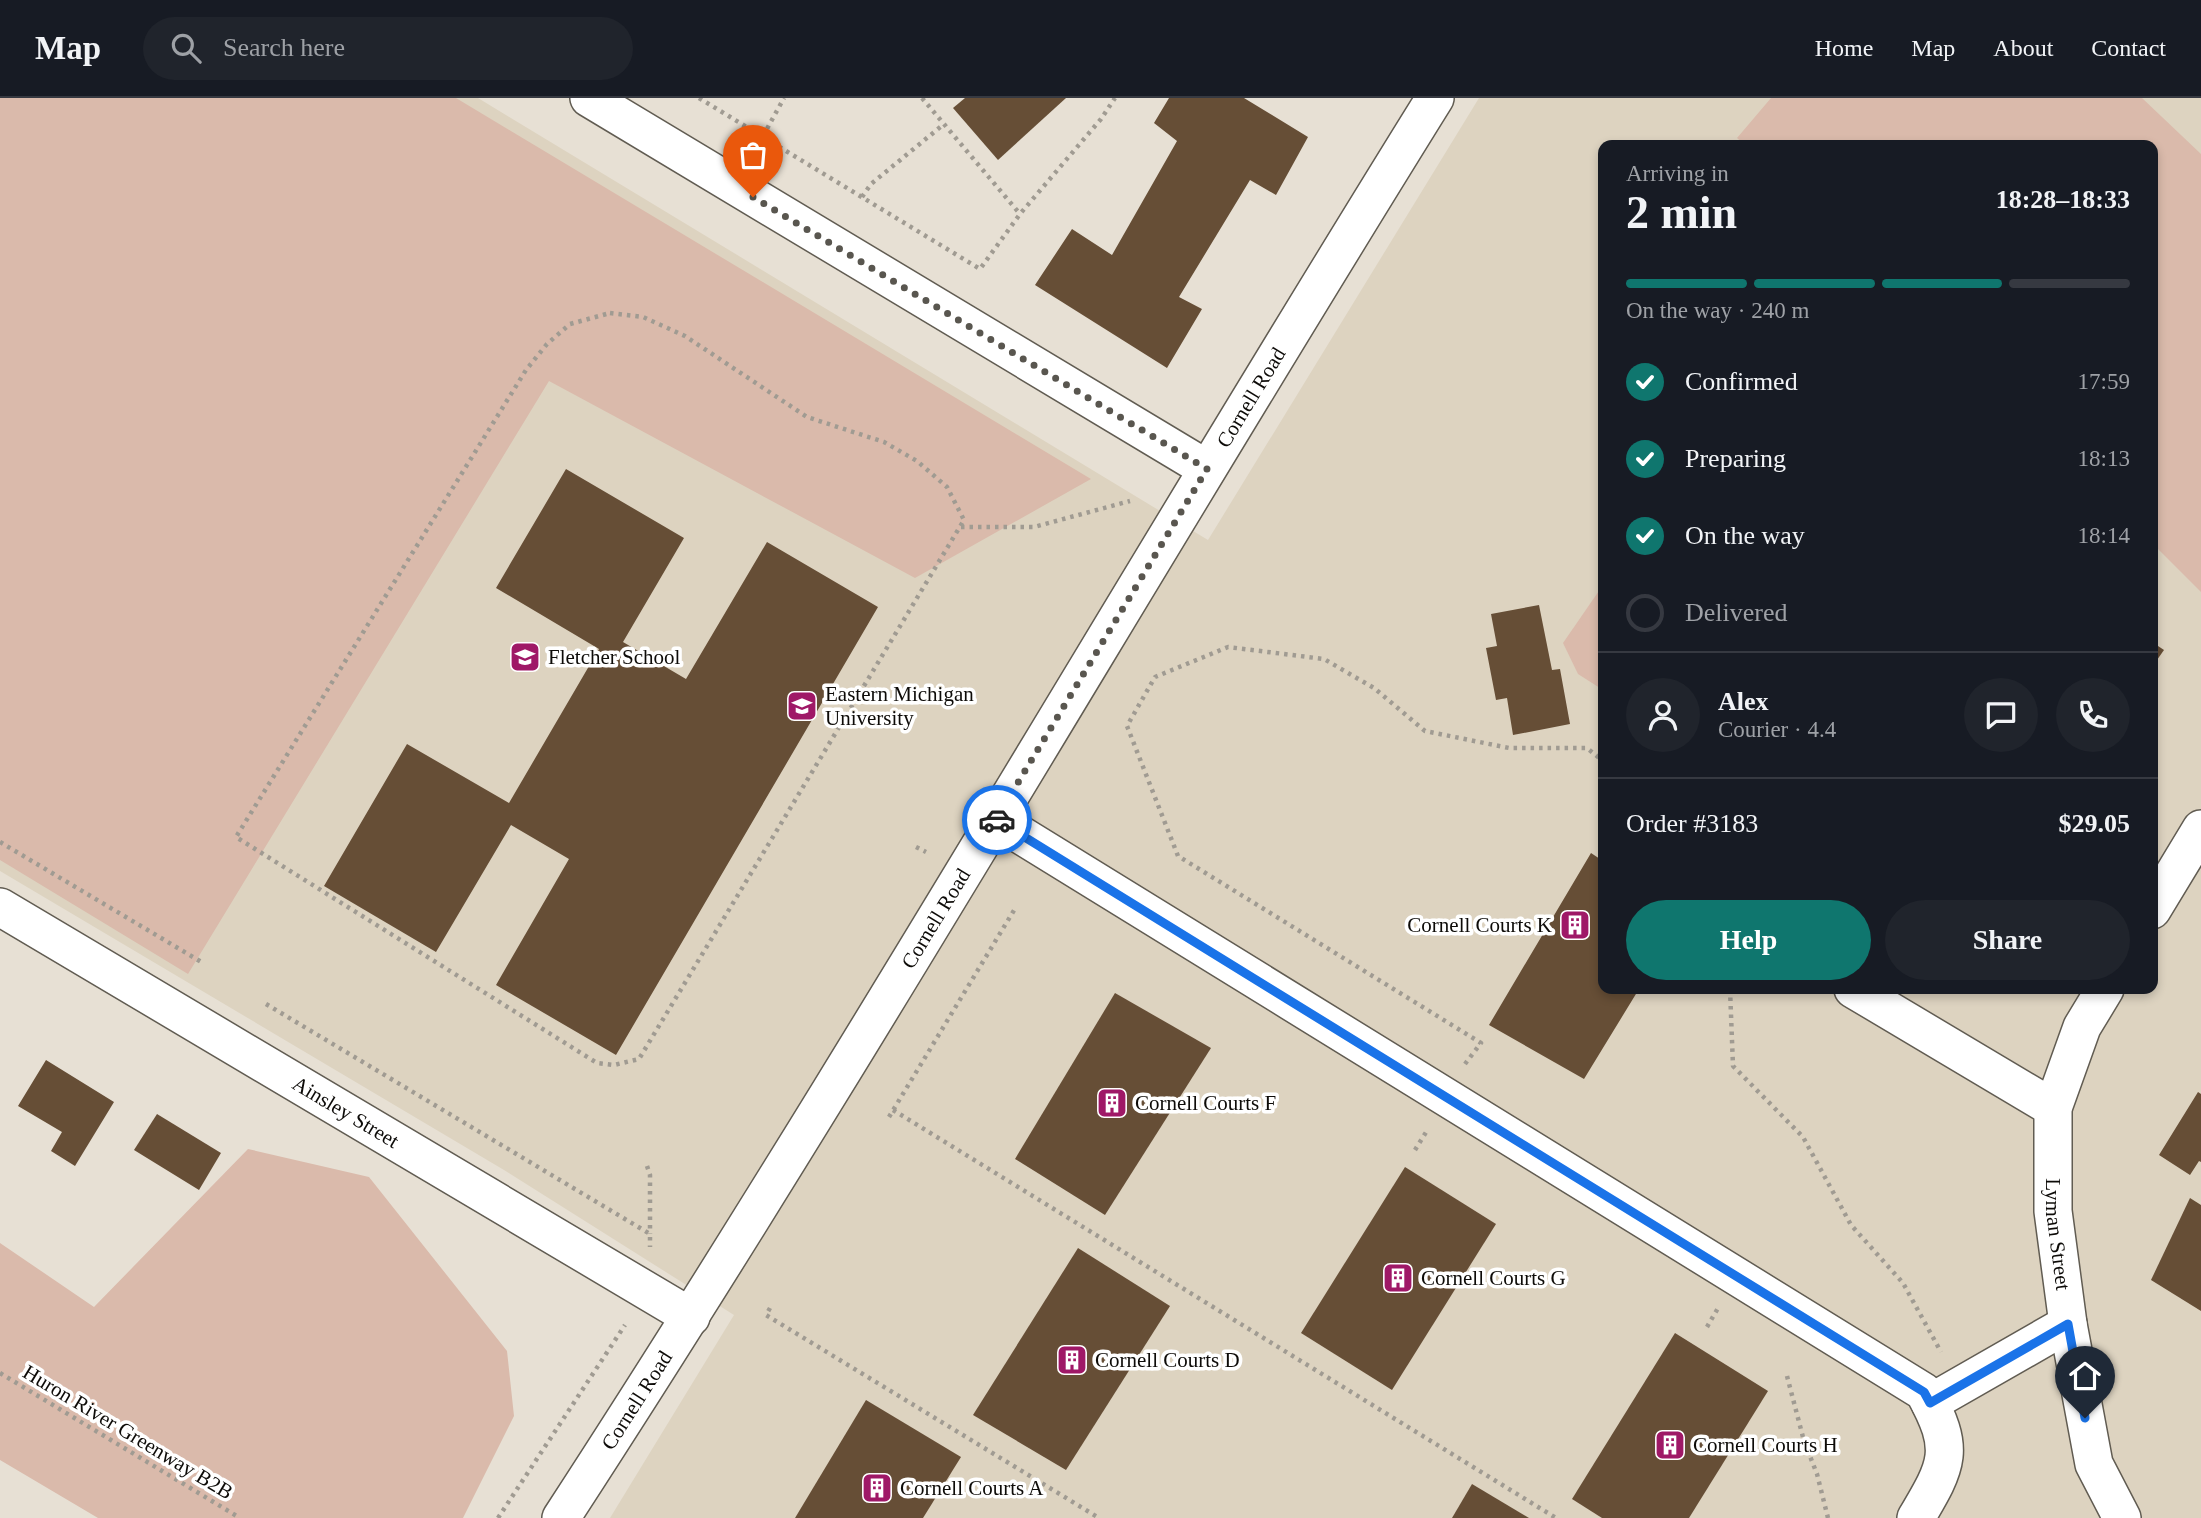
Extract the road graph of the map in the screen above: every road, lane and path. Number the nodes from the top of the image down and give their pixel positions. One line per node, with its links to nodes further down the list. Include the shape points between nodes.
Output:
1 (589, 98): 11 (street)
2 (699, 98): 8 (path)
3 (784, 98): 8 (path)
4 (922, 98): 7 (path)
5 (1115, 98): 10 (path)
6 (1435, 98): 11 (street, Cornell Road)
7 (944, 124): 9 (path, via 871,184); 10 (path)
8 (763, 136): 9 (path)
9 (862, 197): 10 (path, via 980,268)
10 (1020, 214)
11 (1207, 469): 15 (street, Cornell Road)
12 (1130, 501): 13 (path, via 1034,527)
13 (960, 527): 13 (path, via 964,520 947,487 918,461 884,442 807,417 685,336 643,317 610,313 570,324 526,370 236,837 597,1063 614,1065 639,1059)
14 (1598, 757): 28 (path, via 1587,748 1509,748 1425,732 1374,688 1324,659 1228,647 1155,677 1127,726 1178,856 1481,1043)
15 (996, 819): 39 (street, Cornell Road); 46 (street, via 1924,1392)
16 (2201, 829): 20 (street)
17 (0, 842): 23 (path)
18 (916, 847): 19 (path)
19 (926, 852)
20 (2158, 900)
21 (0, 907): 39 (street, Ainsley Street)
22 (1016, 907): 30 (path)
23 (203, 963)
24 (1730, 994): 43 (path, via 1733,1066 1803,1137 1851,1225 1903,1283)
25 (1861, 994): 29 (street)
26 (2102, 994): 29 (street, Lyman Street, via 2082,1027)
27 (265, 1004): 35 (path)
28 (1460, 1071)
29 (2053, 1108): 40 (street, Lyman Street, via 2053,1211)
30 (893, 1110): 31 (path); 51 (path)
31 (889, 1117)
32 (1432, 1122): 33 (path)
33 (1415, 1150)
34 (647, 1166): 35 (path)
35 (650, 1234): 36 (path)
36 (650, 1255)
37 (1722, 1301): 42 (path)
38 (770, 1308): 50 (path, via 766,1315)
39 (691, 1317): 49 (street, Cornell Road)
40 (2068, 1324): 46 (street); 54 (street, Lyman Street, via 2094,1464)
41 (625, 1325): 48 (path)
42 (1707, 1327)
43 (1943, 1356)
44 (0, 1373): 47 (path, Huron River Greenway B2B)
45 (1787, 1376): 52 (path)
46 (1930, 1403): 53 (street, via 1943,1433 1945,1462)
47 (240, 1518)
48 (498, 1518)
49 (561, 1518)
50 (1099, 1518)
51 (1556, 1518)
52 (1828, 1518)
53 (1916, 1518)
54 (2122, 1518)

